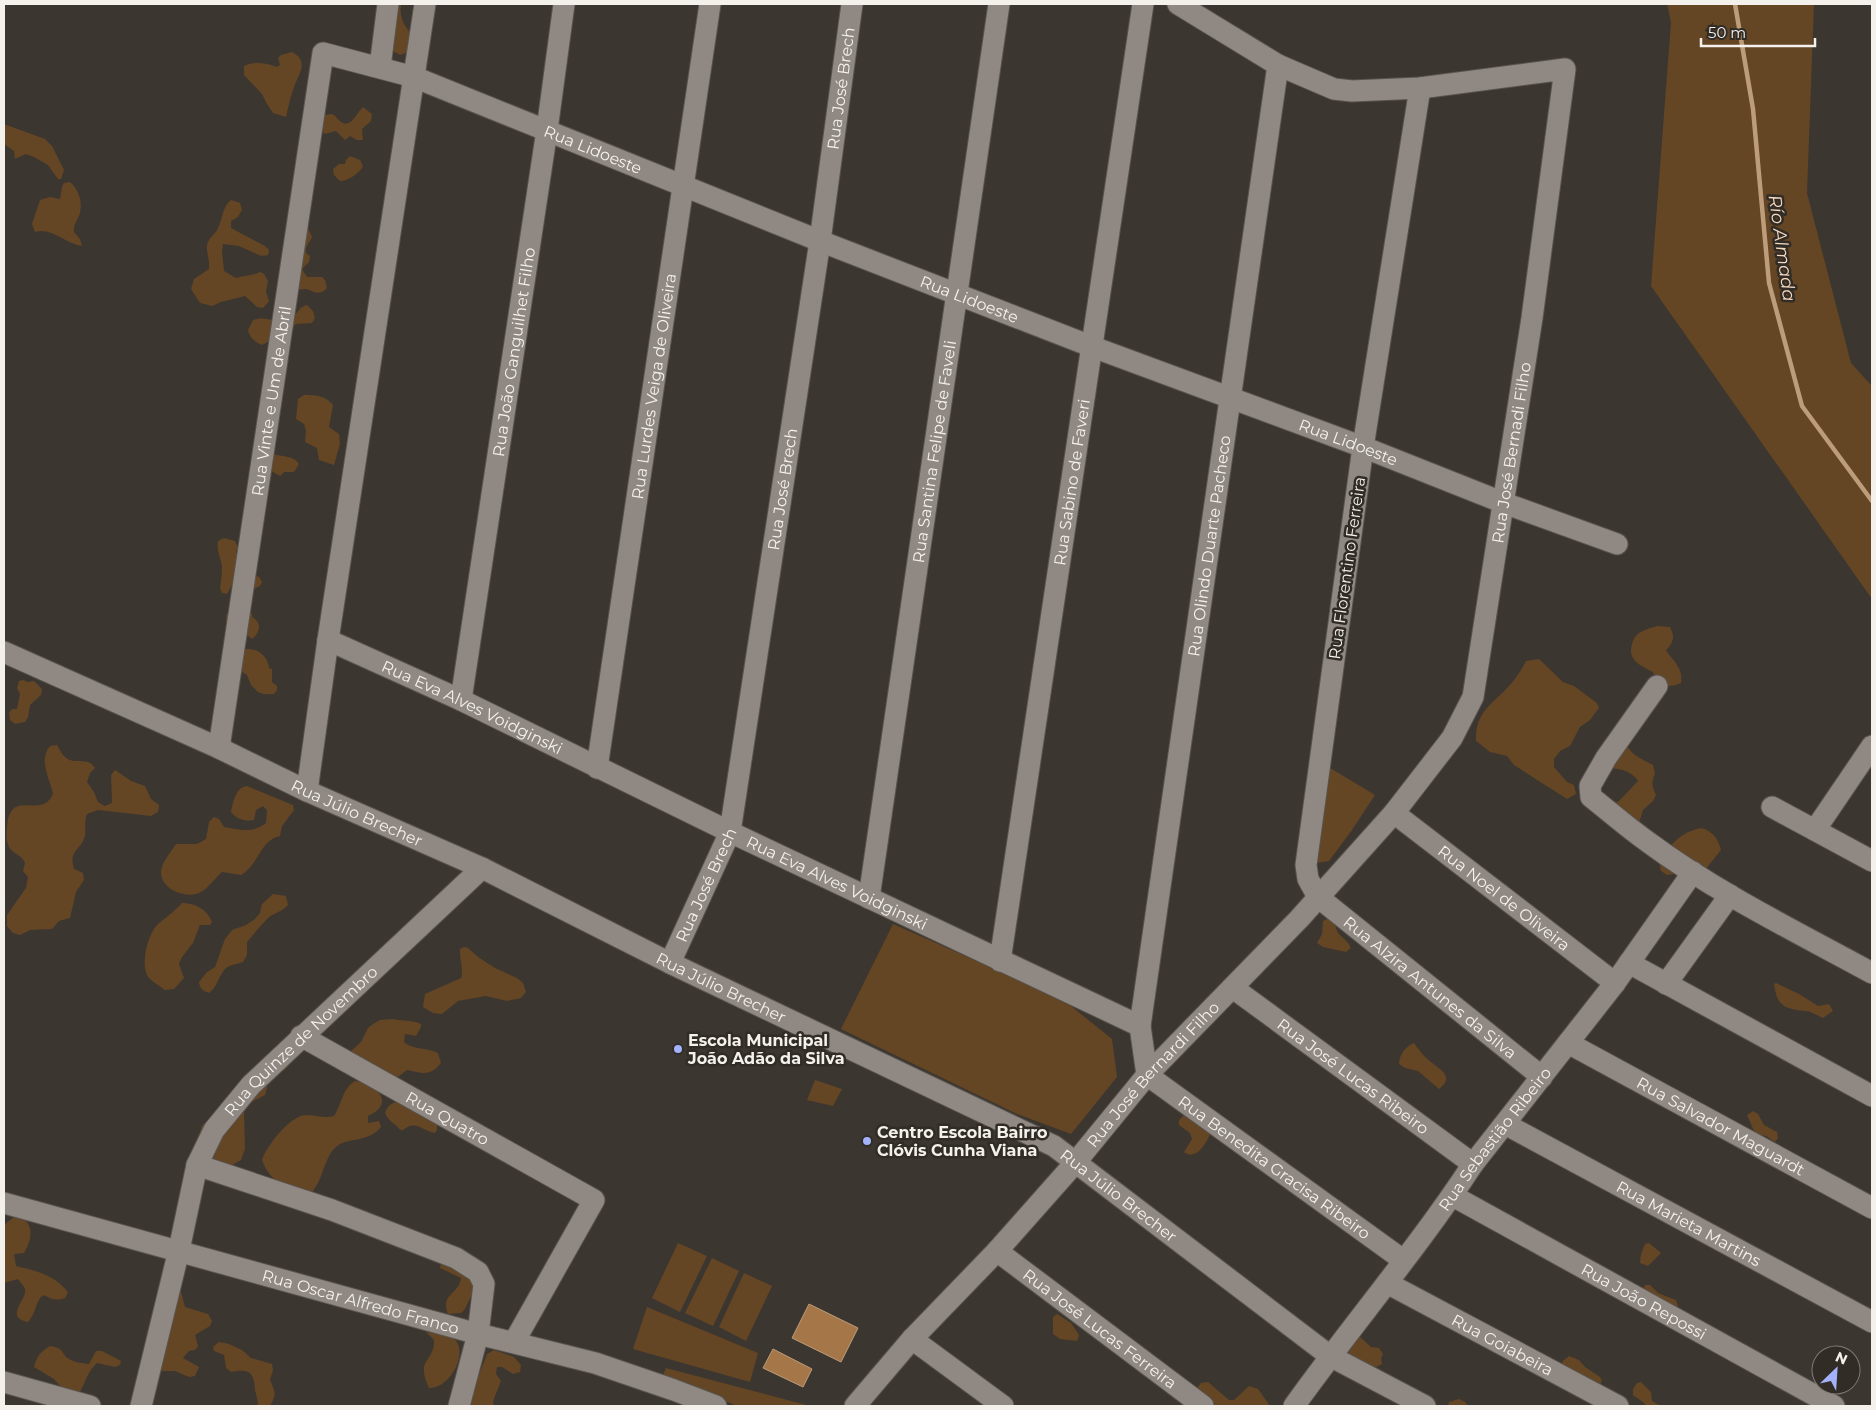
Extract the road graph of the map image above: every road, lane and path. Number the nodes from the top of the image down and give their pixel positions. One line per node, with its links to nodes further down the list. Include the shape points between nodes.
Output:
1 (388, 4): 11 (street)
2 (425, 4): 12 (street)
3 (564, 4): 14 (street, Rua João Ganguilhet Filho)
4 (710, 4): 15 (street, Rua Lurdes Veiga de Oliveira)
5 (852, 4): 16 (street, Rua José Brech)
6 (999, 4): 17 (street, Rua Santina Felipe de Faveli)
7 (1143, 4): 18 (street, Rua Sabino de Faveri)
8 (1178, 4): 10 (street)
9 (323, 53): 11 (street, Rua Lidoeste); 28 (street, Rua Vinte e Um de Abril)
10 (1278, 65): 13 (street, via 1334,89); 19 (street, Rua Olindo Duarte Pacheco)
11 (380, 67): 12 (street, Rua Lidoeste)
12 (414, 77): 14 (street, Rua Lidoeste); 23 (street)
13 (1420, 88): 20 (street, Rua Florentino Ferreira); 21 (street, Rua José Bernadi Filho, via 1565,69)
14 (547, 130): 15 (street, Rua Lidoeste); 26 (street, Rua João Ganguilhet Filho)
15 (682, 186): 16 (street, Rua Lidoeste); 29 (street, Rua Lurdes Veiga de Oliveira)
16 (820, 241): 17 (street, Rua Lidoeste); 34 (street, Rua José Brech)
17 (956, 294): 18 (street, Rua Lidoeste); 39 (street, Rua Santina Felipe de Faveli)
18 (1092, 347): 19 (street, Rua Lidoeste); 41 (street, Rua Sabino de Faveri)
19 (1229, 397): 20 (street, Rua Lidoeste); 48 (street, Rua Olindo Duarte Pacheco)
20 (1363, 448): 21 (street, Rua Lidoeste); 40 (street, Rua Florentino Ferreira, via 1306,865 1308,879)
21 (1504, 504): 22 (street, Rua Lidoeste); 32 (street, Rua José Bernadi Filho, via 1473,698 1452,738)
22 (1617, 544)
23 (328, 640): 26 (street, Rua Eva Alves Voidginski); 30 (street)
24 (4, 652): 28 (street, Rua Júlio Brecher)
25 (1657, 686): 37 (street, via 1606,758 1590,786 1591,797 1649,843)
26 (461, 700): 29 (street, Rua Eva Alves Voidginski)
27 (1872, 746): 33 (street)
28 (219, 748): 30 (street, Rua Júlio Brecher)
29 (598, 768): 34 (street, Rua Eva Alves Voidginski)
30 (307, 791): 36 (street, Rua Júlio Brecher)
31 (1772, 807): 33 (street)
32 (1394, 813): 40 (street, Rua José Bernardi Filho); 45 (street, Rua Noel de Oliveira)
33 (1816, 830): 35 (street)
34 (730, 832): 39 (street, Rua Eva Alves Voidginski); 42 (street, Rua José Brech)
35 (1872, 861)
36 (482, 868): 42 (street, Rua Júlio Brecher); 49 (street, Rua Quinze de Novembro)
37 (1693, 872): 38 (street); 43 (street, Rua Sebastião Ribeiro)
38 (1730, 895): 44 (street); 46 (street)
39 (869, 898): 41 (street, Rua Eva Alves Voidginski)
40 (1318, 898): 47 (street, Rua José Bernardi Filho); 52 (street, Rua Alzira Antunes da Silva)
41 (1000, 961): 48 (street, Rua Eva Alves Voidginski)
42 (670, 962): 55 (street, Rua Júlio Brecher, via 1027,1132 1054,1146)
43 (1629, 963): 45 (street, Rua Sebastião Ribeiro); 46 (street)
44 (1872, 974)
45 (1615, 983): 50 (street, Rua Sebastião Ribeiro)
46 (1666, 984): 53 (street)
47 (1233, 988): 51 (street, Rua José Bernardi Filho); 57 (street, Rua José Lucas Ribeiro)
48 (1140, 1026): 51 (street)
49 (300, 1036): 56 (street, Rua Quinze de Novembro, via 251,1085 214,1130); 68 (street, Rua Quatro, via 594,1200)
50 (1568, 1044): 52 (street, Rua Sebastião Ribeiro); 60 (street, Rua Salvador Maguardt)
51 (1147, 1075): 55 (street, Rua José Bernardi Filho); 63 (street, Rua Benedita Gracisa Ribeiro)
52 (1542, 1077): 54 (street, Rua Sebastião Ribeiro)
53 (1872, 1096)
54 (1505, 1124): 57 (street, Rua Sebastião Ribeiro); 65 (street, Rua Marieta Martins)
55 (1074, 1163): 62 (street, Rua José Bernardi Filho); 69 (street, Rua Júlio Brecher)
56 (197, 1164): 61 (street, Rua Quinze de Novembro); 66 (street, via 332,1210 456,1258 478,1272 484,1284)
57 (1473, 1164): 58 (street, Rua Sebastião Ribeiro)
58 (1453, 1196): 63 (street, Rua Sebastião Ribeiro); 81 (street, Rua João Repossi)
59 (4, 1203): 61 (street, Rua Oscar Alfredo Franco)
60 (1872, 1208)
61 (180, 1250): 66 (street, Rua Oscar Alfredo Franco); 72 (street, Rua Quinze de Novembro)
62 (997, 1251): 67 (street, Rua José Bernardi Filho); 77 (street, Rua José Lucas Ferreira)
63 (1403, 1260): 64 (street, Rua Sebastião Ribeiro)
64 (1388, 1283): 69 (street, Rua Sebastião Ribeiro); 80 (street, Rua Goiabeira)
65 (1872, 1322)
66 (478, 1334): 68 (street, Rua Oscar Alfredo Franco); 73 (street)
67 (912, 1339): 75 (street, Rua José Bernardi Filho); 76 (street)
68 (514, 1342): 74 (street, Rua Oscar Alfredo Franco, via 595,1364)
69 (1330, 1356): 78 (street, Rua Sebastião Ribeiro); 79 (street, Rua Júlio Brecher)
70 (4, 1382): 71 (street)
71 (90, 1406)
72 (141, 1406)
73 (460, 1406)
74 (716, 1406)
75 (855, 1406)
76 (1004, 1406)
77 (1203, 1406)
78 (1294, 1406)
79 (1425, 1406)
80 (1618, 1406)
81 (1834, 1406)

